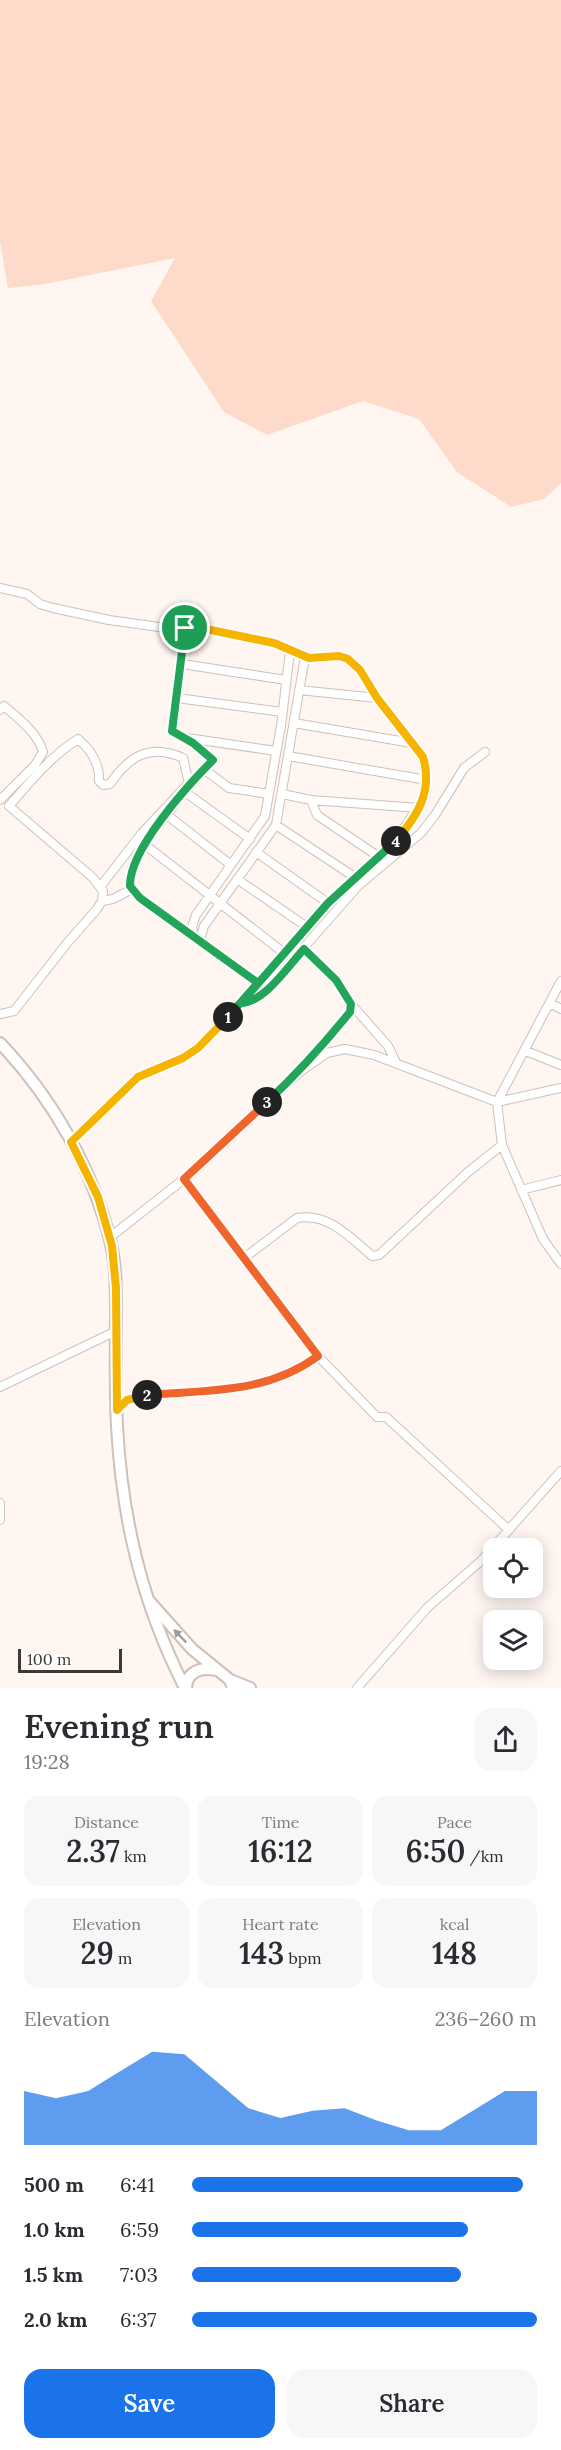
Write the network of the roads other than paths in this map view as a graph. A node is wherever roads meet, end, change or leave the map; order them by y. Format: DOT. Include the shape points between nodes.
graph roads {
  1 [pos="0,588"];
  2 [pos="185,628"];
  3 [pos="290,651"];
  4 [pos="304,657"];
  5 [pos="182,664"];
  6 [pos="286,680"];
  7 [pos="299,690"];
  8 [pos="177,698"];
  9 [pos="377,698"];
  10 [pos="0,710"];
  11 [pos="282,712"];
  12 [pos="294,723"];
  13 [pos="182,737"];
  14 [pos="412,743"];
  15 [pos="276,751"];
  16 [pos="485,753"];
  17 [pos="288,756"];
  18 [pos="204,769"];
  19 [pos="427,780"];
  20 [pos="184,792"];
  21 [pos="269,794"];
  22 [pos="282,794"];
  23 [pos="0,800"];
  24 [pos="311,800"];
  25 [pos="419,808"];
  26 [pos="166,815"];
  27 [pos="276,825"];
  28 [pos="250,839"];
  29 [pos="144,844"];
  30 [pos="256,852"];
  31 [pos="379,857"];
  32 [pos="231,865"];
  33 [pos="356,878"];
  34 [pos="237,879"];
  35 [pos="100,887"];
  36 [pos="132,889"];
  37 [pos="209,896"];
  38 [pos="102,901"];
  39 [pos="219,903"];
  40 [pos="328,903"];
  41 [pos="307,927"];
  42 [pos="197,938"];
  43 [pos="304,949"];
  44 [pos="284,953"];
  45 [pos="561,981"];
  46 [pos="258,983"];
  47 [pos="241,1003"];
  48 [pos="550,1003"];
  49 [pos="351,1004"];
  50 [pos="561,1009"];
  51 [pos="0,1014"];
  52 [pos="0,1043"];
  53 [pos="526,1051"];
  54 [pos="396,1063"];
  55 [pos="561,1065"];
  56 [pos="300,1072"];
  57 [pos="561,1088"];
  58 [pos="497,1102"];
  59 [pos="71,1142"];
  60 [pos="502,1145"];
  61 [pos="184,1179"];
  62 [pos="561,1180"];
  63 [pos="521,1190"];
  64 [pos="109,1238"];
  65 [pos="244,1258"];
  66 [pos="561,1263"];
  67 [pos="116,1331"];
  68 [pos="318,1356"];
  69 [pos="0,1387"];
  70 [pos="117,1410"];
  71 [pos="561,1471"];
  72 [pos="0,1503"];
  73 [pos="0,1520"];
  74 [pos="508,1530"];
  75 [pos="148,1599"];
  76 [pos="216,1670"];
  77 [pos="231,1684"];
  78 [pos="185,1688"];
  79 [pos="250,1688"];
  80 [pos="357,1688"];
  1 -- 2 [label="street" via="27,594 53,608 142,625"];
  2 -- 3 [label="street" via="274,643"];
  2 -- 5 [label="street"];
  3 -- 4 [label="street"];
  3 -- 6 [label="street"];
  4 -- 7 [label="street"];
  4 -- 9 [label="street" via="348,659 360,670"];
  5 -- 6 [label="street"];
  5 -- 8 [label="street"];
  6 -- 11 [label="street"];
  7 -- 9 [label="street"];
  7 -- 12 [label="street"];
  8 -- 11 [label="street"];
  8 -- 13 [label="street" via="172,731"];
  9 -- 14 [label="street"];
  10 -- 23 [label="street" via="4,706 22,722 40,741 43,752"];
  11 -- 15 [label="street"];
  12 -- 14 [label="street"];
  12 -- 17 [label="street"];
  13 -- 15 [label="street"];
  13 -- 18 [label="street" via="213,760"];
  14 -- 19 [label="street" via="423,757"];
  15 -- 21 [label="street"];
  16 -- 43 [label="street" via="464,768 421,833 358,886"];
  17 -- 19 [label="street"];
  17 -- 22 [label="street"];
  18 -- 20 [label="street"];
  18 -- 21 [label="street" via="229,788"];
  19 -- 25 [label="street"];
  20 -- 26 [label="street"];
  20 -- 28 [label="street"];
  21 -- 28 [label="street" via="265,816"];
  22 -- 24 [label="street"];
  22 -- 27 [label="street"];
  24 -- 25 [label="street"];
  24 -- 31 [label="street" via="317,815"];
  25 -- 31 [label="street"];
  26 -- 29 [label="street"];
  26 -- 32 [label="street"];
  27 -- 30 [label="street"];
  27 -- 33 [label="street"];
  28 -- 32 [label="street"];
  29 -- 36 [label="street" via="129,876"];
  29 -- 37 [label="street"];
  30 -- 34 [label="street"];
  30 -- 40 [label="street"];
  31 -- 33 [label="street"];
  32 -- 37 [label="street"];
  33 -- 40 [label="street"];
  34 -- 39 [label="street"];
  34 -- 41 [label="street"];
  35 -- 35 [label="street" via="9,806 78,739 87,747 103,784 110,784 136,757 153,751 168,751 183,758 189,783 142,833"];
  35 -- 38 [label="street"];
  36 -- 38 [label="street"];
  36 -- 42 [label="street"];
  37 -- 39 [label="street"];
  37 -- 42 [label="street" via="192,927"];
  38 -- 51 [label="street" via="14,1011"];
  39 -- 42 [label="street"];
  39 -- 44 [label="street"];
  40 -- 41 [label="street"];
  41 -- 44 [label="street"];
  42 -- 46 [label="street"];
  43 -- 47 [label="street" via="261,996"];
  43 -- 49 [label="street" via="336,980"];
  44 -- 46 [label="street"];
  45 -- 48 [label="street"];
  46 -- 47 [label="street"];
  47 -- 59 [label="street" via="198,1048 138,1077"];
  48 -- 50 [label="street"];
  48 -- 53 [label="street"];
  49 -- 54 [label="street" via="388,1046"];
  49 -- 56 [label="street" via="350,1012"];
  52 -- 59 [label="main road" via="63,1124"];
  53 -- 55 [label="street"];
  53 -- 58 [label="street"];
  54 -- 56 [label="street" via="345,1049 327,1053"];
  54 -- 58 [label="street"];
  56 -- 61 [label="street"];
  57 -- 58 [label="street"];
  58 -- 60 [label="street"];
  59 -- 64 [label="main road" via="98,1197"];
  60 -- 63 [label="street"];
  60 -- 65 [label="street" via="379,1255 372,1256 327,1222 306,1217 297,1218"];
  61 -- 64 [label="street"];
  61 -- 65 [label="street"];
  62 -- 63 [label="street"];
  63 -- 66 [label="street" via="543,1239"];
  64 -- 67 [label="main road" via="116,1288"];
  65 -- 68 [label="street"];
  67 -- 69 [label="street"];
  67 -- 70 [label="main road"];
  68 -- 70 [label="street" via="299,1370 261,1384 139,1396 127,1400"];
  68 -- 74 [label="street" via="377,1418 386,1417"];
  70 -- 75 [label="main road" via="130,1536"];
  71 -- 74 [label="street"];
  72 -- 73 [label="street"];
  74 -- 80 [label="street" via="481,1561 428,1607"];
  76 -- 75 [label="main road, one-way"];
  75 -- 78 [label="main road"];
  76 -- 77 [label="main road"];
  76 -- 78 [label="main road" via="199,1669 188,1678"];
  77 -- 79 [label="main road"];
}
